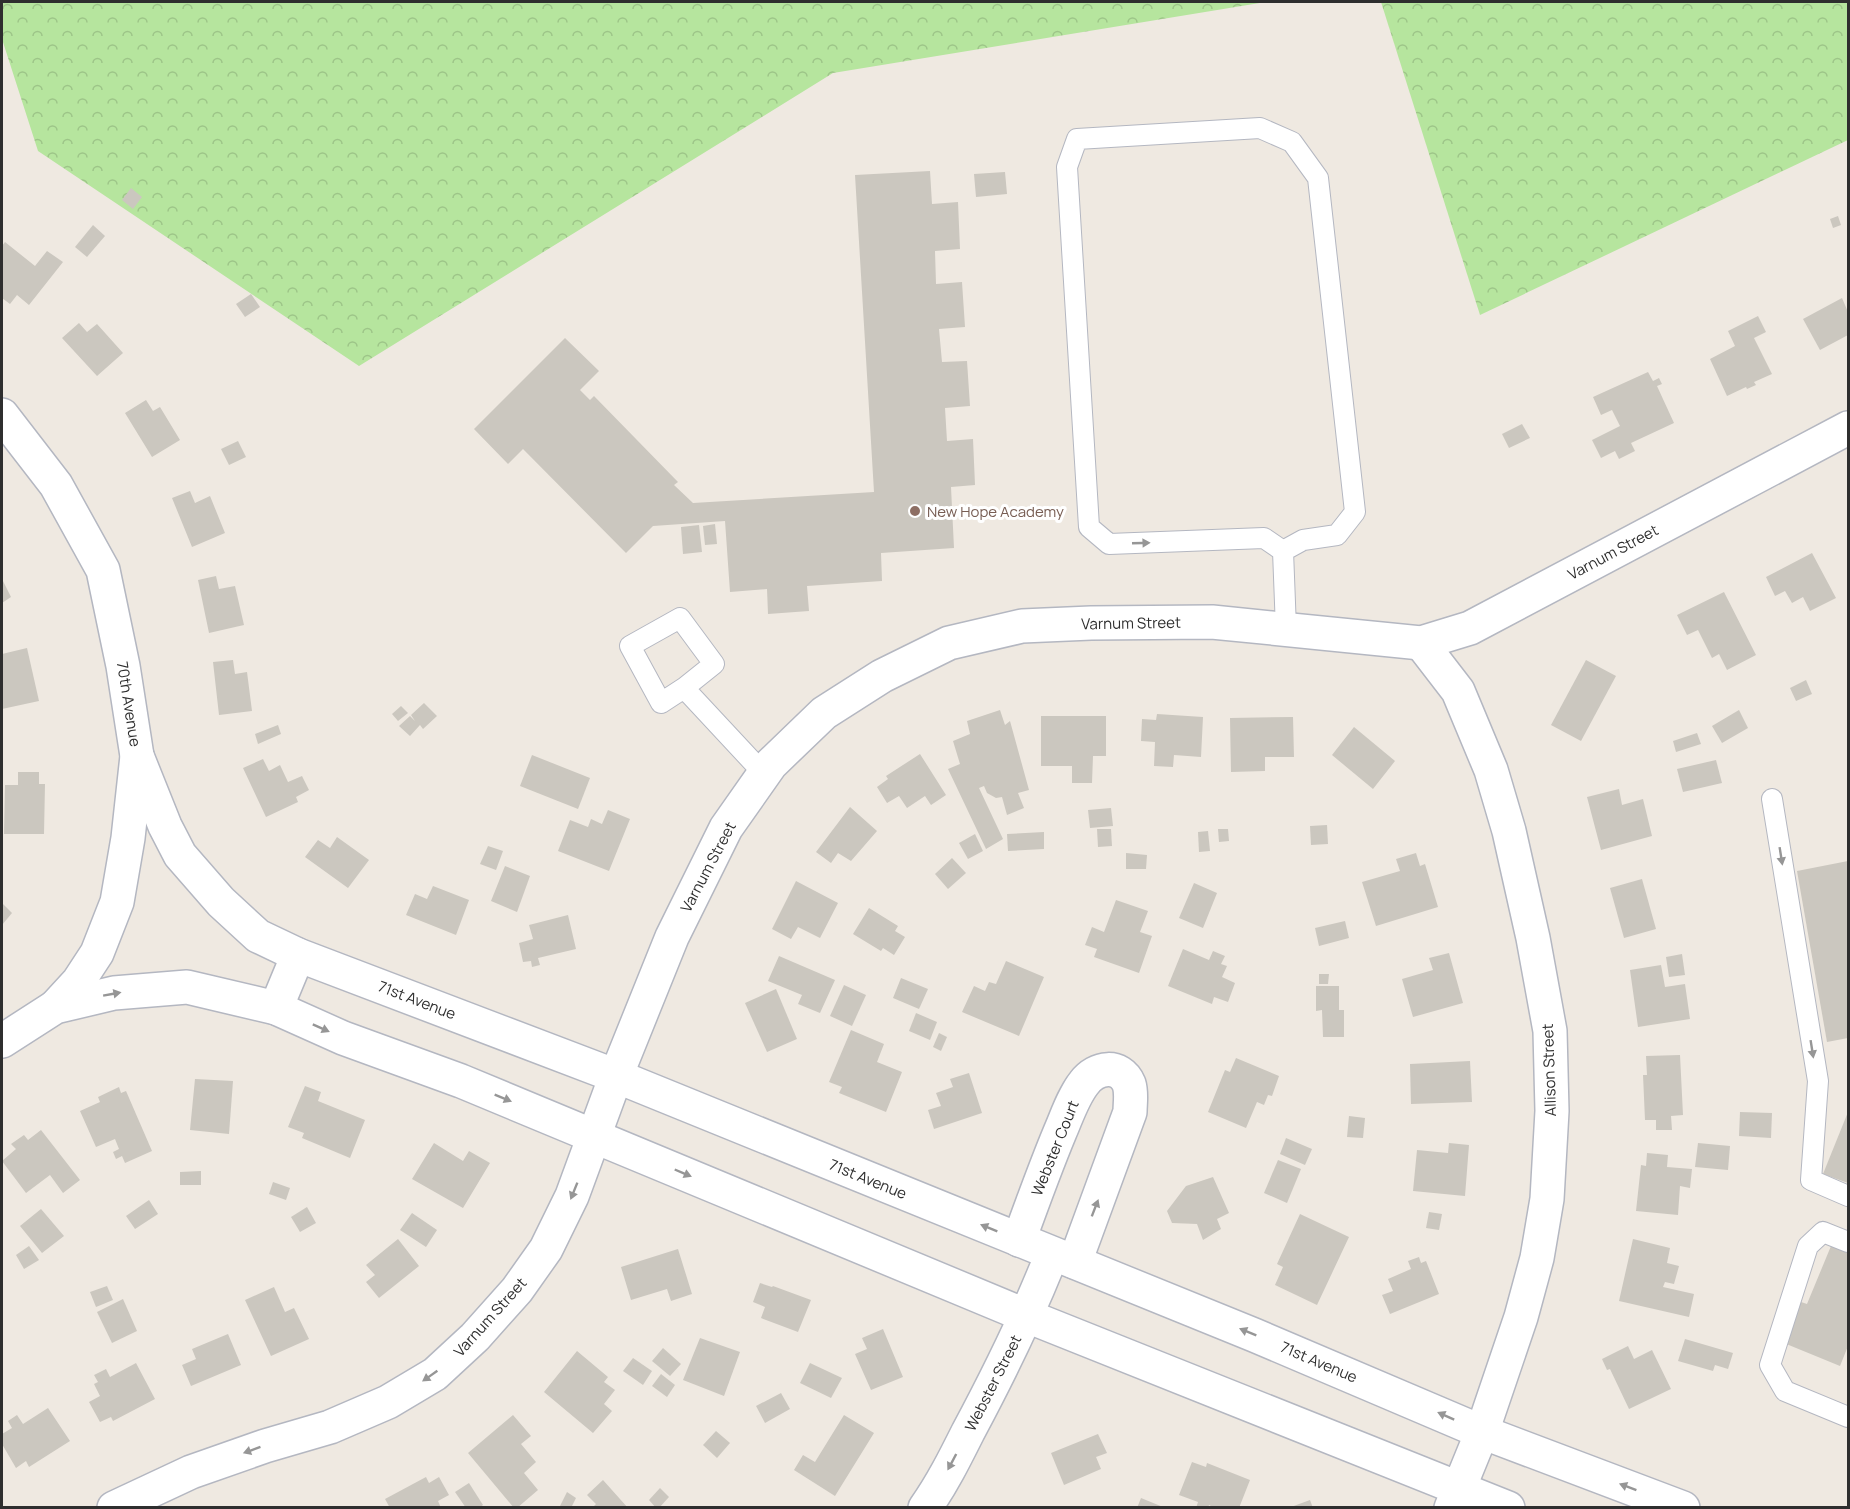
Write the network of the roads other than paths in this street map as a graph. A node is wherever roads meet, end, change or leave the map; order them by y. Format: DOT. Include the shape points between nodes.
graph roads {
  1 [pos="2,415"];
  2 [pos="1848,428"];
  3 [pos="1283,551"];
  4 [pos="1286,629"];
  5 [pos="1421,643"];
  6 [pos="684,688"];
  7 [pos="137,756"];
  8 [pos="765,774"];
  9 [pos="1772,799"];
  10 [pos="298,955"];
  11 [pos="55,1007"];
  12 [pos="276,1008"];
  13 [pos="2,1041"];
  14 [pos="616,1076"];
  15 [pos="595,1136"];
  16 [pos="1848,1196"];
  17 [pos="1019,1240"];
  18 [pos="1848,1242"];
  19 [pos="1063,1258"];
  20 [pos="1027,1316"];
  21 [pos="1848,1417"];
  22 [pos="1482,1432"];
  23 [pos="1456,1498"];
  24 [pos="114,1508"];
  25 [pos="925,1508"];
  26 [pos="1508,1508"];
  27 [pos="1683,1508"];
  1 -- 7 [label="street, 70th Avenue" via="56,484 104,570"];
  2 -- 5 [label="street, Varnum Street" via="1470,628"];
  3 -- 3 [label="lane, one-way" via="1303,540 1337,535 1355,512 1318,178 1292,142 1260,128 1077,139 1067,167 1089,527 1109,544 1264,538"];
  3 -- 4 [label="lane"];
  4 -- 5 [label="street, Varnum Street"];
  4 -- 8 [label="street, Varnum Street" via="1212,622 1091,624 1022,627 949,643 882,675 824,713"];
  5 -- 22 [label="street, Allison Street" via="1458,691 1491,770 1509,831 1550,1031 1552,1110 1545,1211 1521,1317"];
  6 -- 8 [label="lane"];
  7 -- 10 [label="street, 71st Avenue" via="180,855 221,902 258,936"];
  7 -- 11 [label="street, 70th Avenue" via="117,902 97,953"];
  8 -- 14 [label="street, Varnum Street" via="726,828 672,937"];
  9 -- 16 [label="lane, one-way" via="1818,1081 1811,1180"];
  10 -- 12 [label="street"];
  10 -- 14 [label="street, 71st Avenue"];
  11 -- 12 [label="street, one-way" via="114,993 187,987"];
  11 -- 13 [label="street"];
  12 -- 15 [label="street, one-way"];
  14 -- 15 [label="street, Varnum Street"];
  17 -- 14 [label="street, 71st Avenue, one-way"];
  15 -- 20 [label="street, one-way"];
  15 -- 24 [label="street, Varnum Street, one-way" via="546,1249 517,1290 435,1374 388,1402 339,1423 191,1472"];
  17 -- 19 [label="street, 71st Avenue"];
  19 -- 17 [label="street, Webster Court, one-way" via="1130,1112 1129,1083 1111,1069 1097,1070 1076,1096"];
  18 -- 21 [label="lane" via="1823,1232 1808,1246 1770,1365 1785,1391"];
  19 -- 20 [label="street, Webster Street"];
  22 -- 19 [label="street, 71st Avenue, one-way"];
  20 -- 23 [label="street"];
  20 -- 25 [label="street, Webster Street, one-way"];
  22 -- 23 [label="street, Allison Street"];
  27 -- 22 [label="street, 71st Avenue, one-way"];
  23 -- 26 [label="street"];
}
